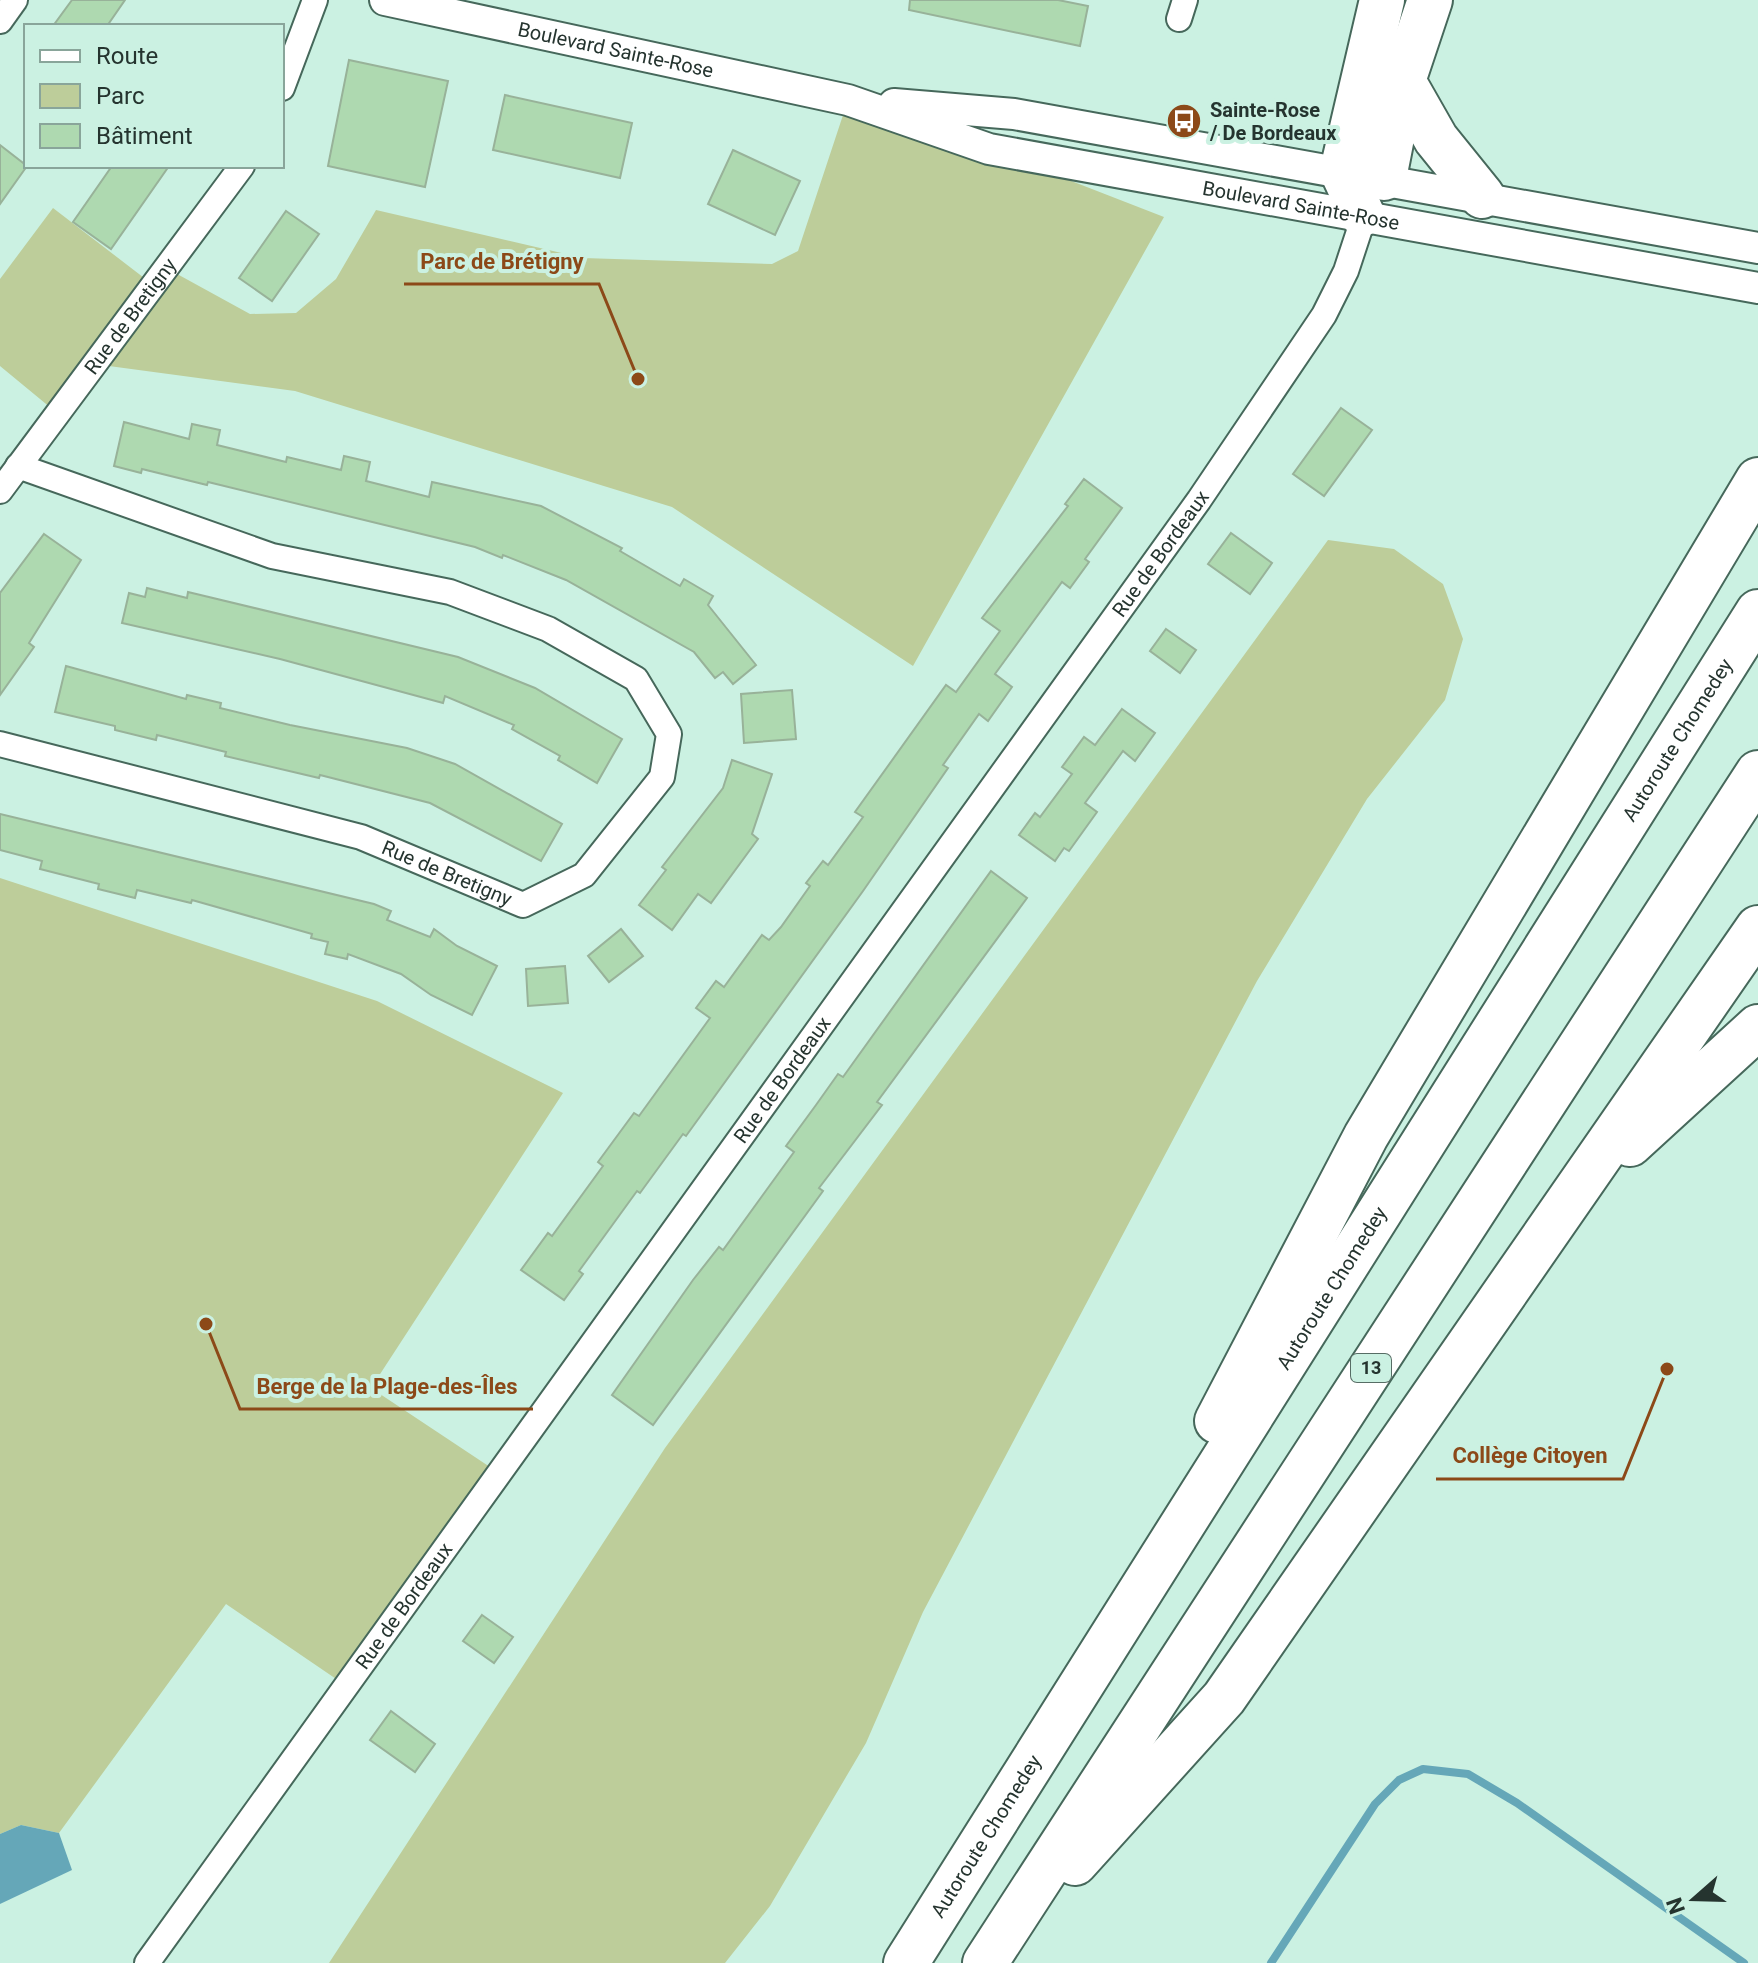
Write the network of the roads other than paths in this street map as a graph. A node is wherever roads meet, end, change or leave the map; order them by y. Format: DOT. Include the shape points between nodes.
graph roads {
  1 [pos="15,0"];
  2 [pos="315,0"];
  3 [pos="385,0"];
  4 [pos="1382,0"];
  5 [pos="1430,0"];
  6 [pos="0,21"];
  7 [pos="1403,81"];
  8 [pos="284,83"];
  9 [pos="848,100"];
  10 [pos="241,168"];
  11 [pos="1363,188"];
  12 [pos="1482,196"];
  13 [pos="1758,248"];
  14 [pos="1758,288"];
  15 [pos="18,466"];
  16 [pos="1758,480"];
  17 [pos="0,491"];
  18 [pos="1758,612"];
  19 [pos="0,744"];
  20 [pos="1758,773"];
  21 [pos="1758,928"];
  22 [pos="1758,1027"];
  23 [pos="1567,1203"];
  24 [pos="1064,1712"];
  25 [pos="147,1963"];
  26 [pos="906,1963"];
  27 [pos="985,1963"];
  1 -- 6 [label="street"];
  2 -- 8 [label="street"];
  3 -- 9 [label="street, Boulevard Sainte-Rose"];
  4 -- 11 [label="highway"];
  5 -- 7 [label="highway"];
  7 -- 11 [label="highway"];
  7 -- 12 [label="highway" via="1436,139"];
  9 -- 11 [label="street, Boulevard Sainte-Rose" via="1014,114"];
  9 -- 11 [label="street, Boulevard Sainte-Rose" via="989,149"];
  10 -- 15 [label="street, Rue de Bretigny"];
  11 -- 12 [label="street, Boulevard Sainte-Rose"];
  11 -- 14 [label="street, Boulevard Sainte-Rose"];
  11 -- 25 [label="street, Rue de Bordeaux" via="1346,271 1324,315 1216,475"];
  12 -- 13 [label="street, Boulevard Sainte-Rose"];
  15 -- 17 [label="street, Rue de Bretigny"];
  15 -- 19 [label="street, Rue de Bretigny" via="272,556 450,592 548,629 636,679 669,734 662,777 584,875 523,905 361,837"];
  16 -- 24 [label="highway" via="1366,1136"];
  18 -- 24 [label="highway, Autoroute Chomedey"];
  20 -- 27 [label="highway, 13"];
  21 -- 23 [label="highway"];
  22 -- 23 [label="highway"];
  23 -- 27 [label="highway" via="1224,1698"];
  24 -- 26 [label="highway, Autoroute Chomedey"];
}
